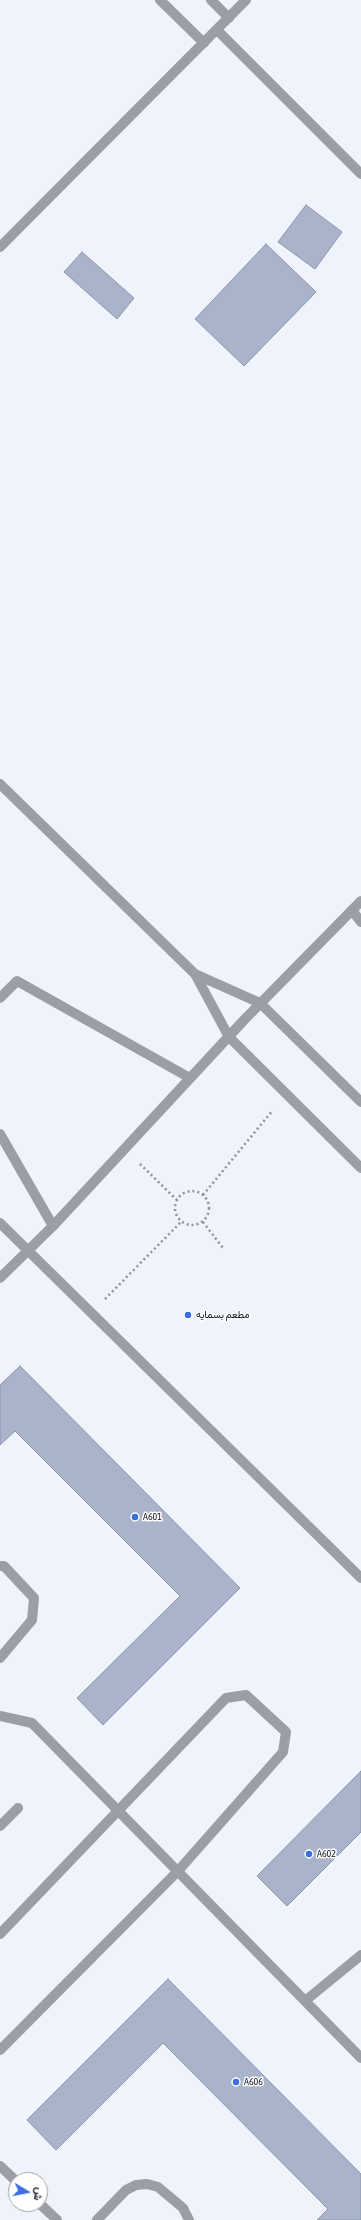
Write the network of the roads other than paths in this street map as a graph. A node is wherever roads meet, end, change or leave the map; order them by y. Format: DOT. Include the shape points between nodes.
graph roads {
  1 [pos="160,0"];
  2 [pos="211,0"];
  3 [pos="246,0"];
  4 [pos="229,18"];
  5 [pos="217,30"];
  6 [pos="204,43"];
  7 [pos="361,174"];
  8 [pos="0,247"];
  9 [pos="0,784"];
  10 [pos="361,901"];
  11 [pos="352,910"];
  12 [pos="361,922"];
  13 [pos="195,974"];
  14 [pos="0,998"];
  15 [pos="260,1004"];
  16 [pos="228,1037"];
  17 [pos="190,1078"];
  18 [pos="361,1102"];
  19 [pos="0,1134"];
  20 [pos="361,1168"];
  21 [pos="0,1223"];
  22 [pos="53,1226"];
  23 [pos="28,1250"];
  24 [pos="0,1278"];
  25 [pos="0,1566"];
  26 [pos="361,1578"];
  27 [pos="0,1658"];
  28 [pos="0,1716"];
  29 [pos="18,1808"];
  30 [pos="119,1812"];
  31 [pos="0,1826"];
  32 [pos="178,1871"];
  33 [pos="0,1934"];
  34 [pos="361,1955"];
  35 [pos="305,2001"];
  36 [pos="0,2050"];
  37 [pos="361,2058"];
  38 [pos="0,2166"];
  39 [pos="8,2174"];
  40 [pos="48,2212"];
  41 [pos="57,2220"];
  42 [pos="97,2220"];
  43 [pos="189,2220"];
  1 -- 6 [label="street"];
  2 -- 4 [label="street"];
  3 -- 4 [label="street"];
  4 -- 5 [label="street"];
  5 -- 6 [label="street"];
  5 -- 7 [label="street"];
  6 -- 8 [label="street"];
  9 -- 13 [label="street"];
  10 -- 11 [label="street"];
  11 -- 12 [label="street"];
  11 -- 15 [label="street"];
  13 -- 15 [label="street"];
  13 -- 16 [label="street"];
  14 -- 17 [label="street" via="17,981"];
  15 -- 16 [label="street"];
  15 -- 18 [label="street"];
  16 -- 17 [label="street"];
  16 -- 20 [label="street"];
  17 -- 22 [label="street"];
  19 -- 22 [label="street"];
  21 -- 23 [label="street"];
  22 -- 23 [label="street"];
  23 -- 24 [label="street"];
  23 -- 26 [label="street"];
  25 -- 27 [label="street" via="4,1566 34,1598 32,1620"];
  28 -- 30 [label="street" via="32,1723"];
  29 -- 31 [label="street"];
  30 -- 32 [label="street"];
  30 -- 32 [label="street" via="226,1698 246,1695 286,1732 283,1752"];
  30 -- 33 [label="street"];
  32 -- 35 [label="street"];
  32 -- 36 [label="street"];
  34 -- 35 [label="street"];
  35 -- 37 [label="street"];
  38 -- 39 [label="street"];
  40 -- 41 [label="street"];
  42 -- 43 [label="street" via="126,2190 136,2185 147,2184 158,2187 183,2208"];
}
